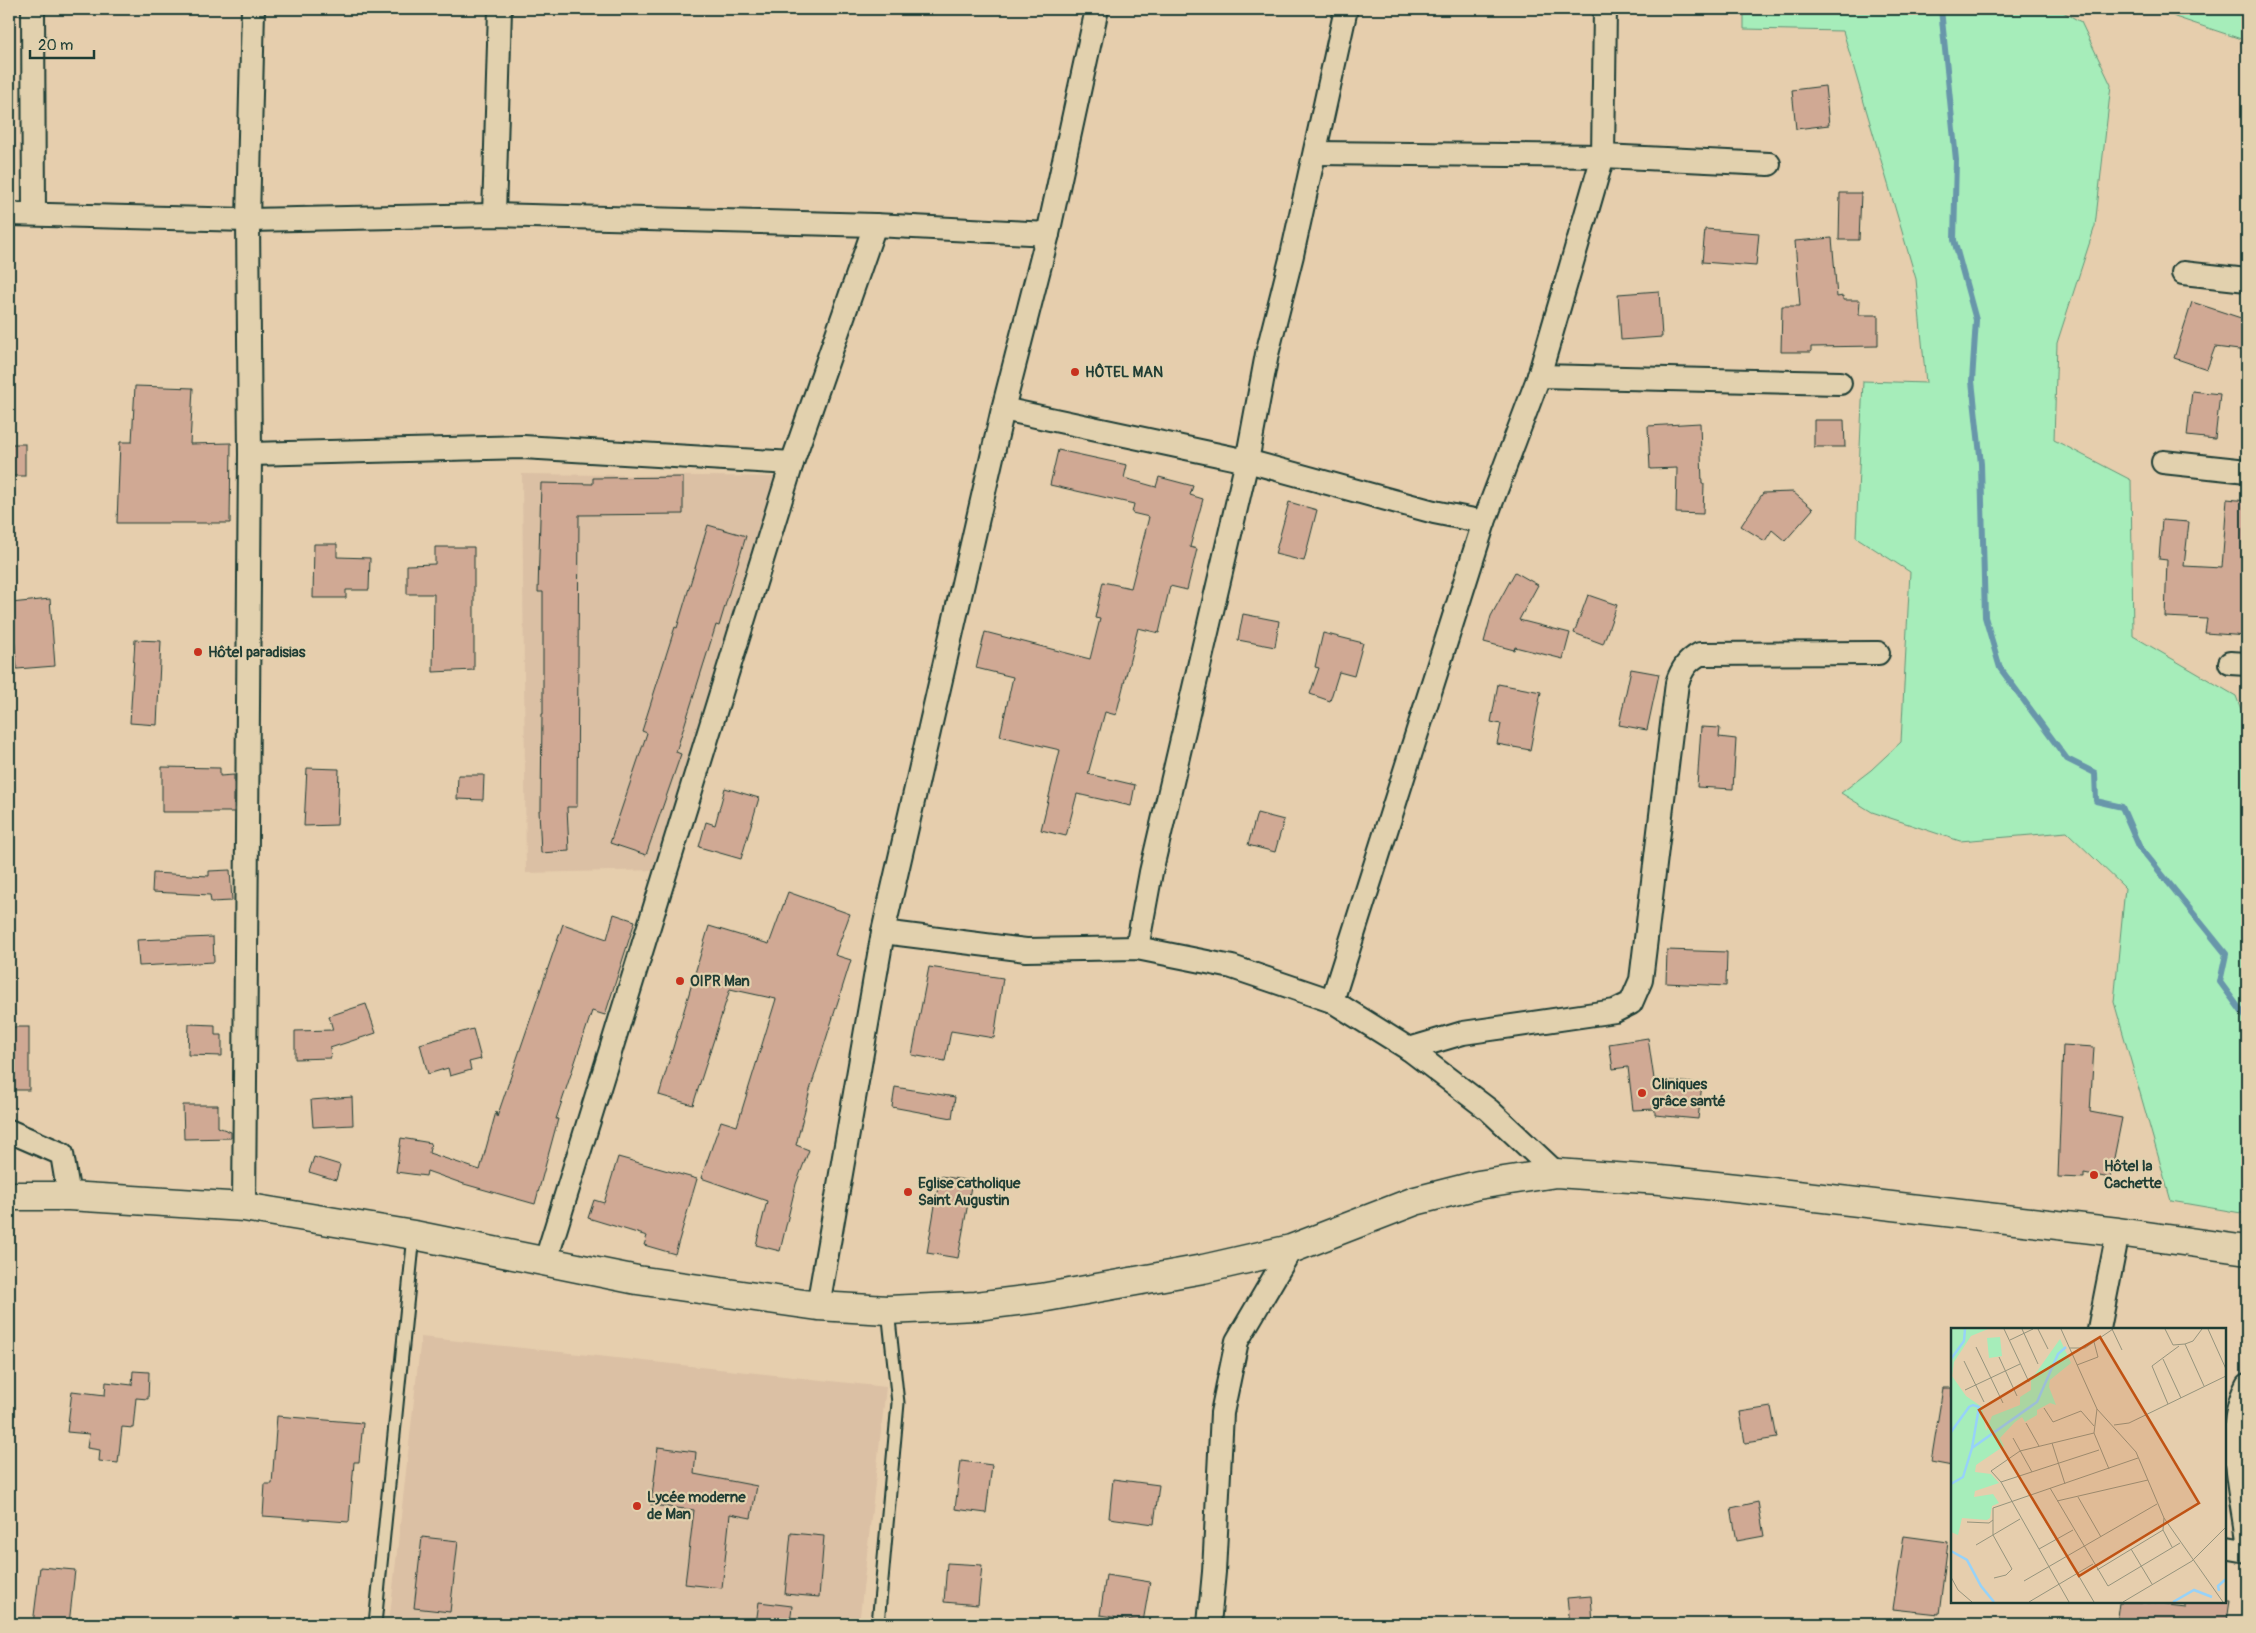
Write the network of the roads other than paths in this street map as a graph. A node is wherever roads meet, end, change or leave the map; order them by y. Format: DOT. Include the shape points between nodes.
graph roads {
  1 [pos="32,9"];
  2 [pos="253,9"];
  3 [pos="500,9"];
  4 [pos="1097,9"];
  5 [pos="1346,9"];
  6 [pos="1605,9"];
  7 [pos="1316,153"];
  8 [pos="1603,156"];
  9 [pos="1769,164"];
  10 [pos="9,214"];
  11 [pos="34,214"];
  12 [pos="494,215"];
  13 [pos="248,220"];
  14 [pos="875,225"];
  15 [pos="1048,234"];
  16 [pos="2183,273"];
  17 [pos="2247,280"];
  18 [pos="1539,376"];
  19 [pos="1840,383"];
  20 [pos="1004,409"];
  21 [pos="250,454"];
  22 [pos="1246,461"];
  23 [pos="2163,462"];
  24 [pos="792,463"];
  25 [pos="2247,471"];
  26 [pos="1484,522"];
  27 [pos="1878,653"];
  28 [pos="883,932"];
  29 [pos="1137,948"];
  30 [pos="1332,1001"];
  31 [pos="1409,1049"];
  32 [pos="9,1131"];
  33 [pos="1556,1173"];
  34 [pos="9,1196"];
  35 [pos="69,1196"];
  36 [pos="244,1207"];
  37 [pos="2118,1232"];
  38 [pos="414,1235"];
  39 [pos="1292,1249"];
  40 [pos="2247,1250"];
  41 [pos="545,1263"];
  42 [pos="818,1306"];
  43 [pos="888,1310"];
  44 [pos="2099,1328"];
  45 [pos="2247,1385"];
  46 [pos="2247,1540"];
  47 [pos="2226,1547"];
  48 [pos="2247,1551"];
  49 [pos="376,1624"];
  50 [pos="878,1624"];
  51 [pos="1209,1624"];
  1 -- 11 [label="street"];
  2 -- 13 [label="street"];
  3 -- 12 [label="street"];
  4 -- 15 [label="street"];
  5 -- 7 [label="street" via="1321,116"];
  6 -- 8 [label="street"];
  7 -- 8 [label="street"];
  7 -- 22 [label="street" via="1267,354"];
  8 -- 9 [label="street"];
  8 -- 18 [label="street"];
  10 -- 11 [label="street"];
  11 -- 13 [label="street"];
  12 -- 13 [label="street"];
  12 -- 14 [label="street"];
  13 -- 21 [label="street"];
  14 -- 15 [label="street"];
  14 -- 24 [label="street"];
  15 -- 20 [label="street"];
  16 -- 17 [label="street"];
  18 -- 19 [label="street"];
  18 -- 26 [label="street"];
  20 -- 22 [label="street"];
  20 -- 28 [label="street"];
  21 -- 24 [label="street" via="522,447"];
  21 -- 36 [label="street"];
  22 -- 26 [label="street" via="1434,512"];
  22 -- 29 [label="street" via="1151,872"];
  23 -- 25 [label="street"];
  24 -- 41 [label="street"];
  26 -- 30 [label="street"];
  27 -- 31 [label="street" via="1700,654 1692,658 1683,668 1677,683 1641,980 1631,1004 1615,1011 1462,1033"];
  28 -- 29 [label="street" via="1026,950"];
  28 -- 42 [label="street"];
  29 -- 30 [label="street" via="1232,967"];
  30 -- 31 [label="street"];
  31 -- 33 [label="street" via="1490,1110"];
  32 -- 35 [label="street" via="62,1154"];
  33 -- 37 [label="main road" via="1660,1180"];
  33 -- 39 [label="main road" via="1478,1185 1415,1201"];
  34 -- 35 [label="main road"];
  35 -- 36 [label="main road"];
  36 -- 38 [label="main road"];
  37 -- 40 [label="main road"];
  37 -- 44 [label="street"];
  38 -- 41 [label="main road"];
  38 -- 49 [label="lane"];
  39 -- 43 [label="main road" via="1041,1298 976,1306"];
  39 -- 51 [label="street" via="1237,1341 1222,1413"];
  41 -- 42 [label="main road"];
  42 -- 43 [label="main road"];
  43 -- 50 [label="lane" via="898,1403"];
  45 -- 46 [label="street" via="2236,1421 2235,1450"];
  47 -- 48 [label="street"];
}
